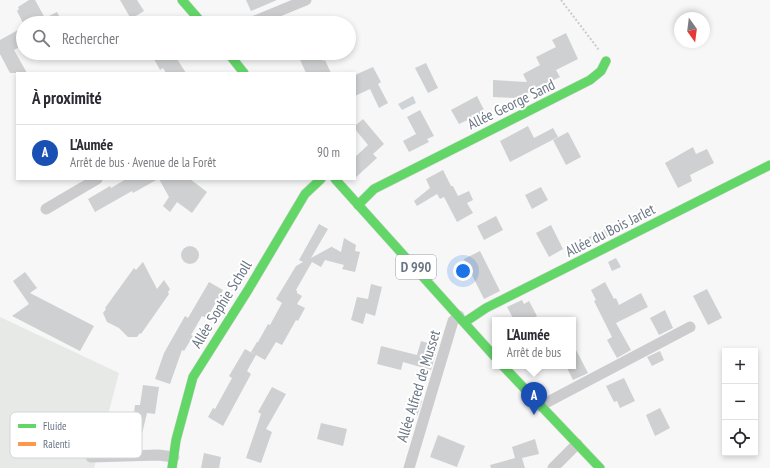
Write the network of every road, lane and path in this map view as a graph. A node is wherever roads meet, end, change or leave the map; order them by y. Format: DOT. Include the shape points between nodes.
graph roads {
  1 [pos="182,0"];
  2 [pos="306,0"];
  3 [pos="561,0"];
  4 [pos="196,16"];
  5 [pos="267,16"];
  6 [pos="234,60"];
  7 [pos="606,61"];
  8 [pos="243,72"];
  9 [pos="770,165"];
  10 [pos="95,180"];
  11 [pos="320,180"];
  12 [pos="336,180"];
  13 [pos="358,205"];
  14 [pos="46,209"];
  15 [pos="462,319"];
  16 [pos="690,327"];
  17 [pos="492,354"];
  18 [pos="506,369"];
  19 [pos="540,406"];
  20 [pos="577,444"];
  21 [pos="142,455"];
  22 [pos="174,457"];
  23 [pos="172,468"];
  24 [pos="409,468"];
  25 [pos="553,468"];
  26 [pos="600,468"];
  1 -- 4 [label="street"];
  2 -- 5 [label="street"];
  3 -- 7 [label="path"];
  6 -- 8 [label="street"];
  7 -- 13 [label="street, Allée George Sand" via="601,72 587,82 374,189"];
  9 -- 15 [label="street, Allée du Bois Jarlet"];
  10 -- 14 [label="street"];
  11 -- 22 [label="street, Allée Sophie Scholl" via="305,194 193,377"];
  12 -- 13 [label="street, D 990"];
  13 -- 15 [label="street, D 990"];
  15 -- 17 [label="street, D 990"];
  15 -- 24 [label="street, Allée Alfred de Musset" via="453,321"];
  16 -- 19 [label="street"];
  18 -- 19 [label="street"];
  19 -- 20 [label="street"];
  20 -- 25 [label="street"];
  20 -- 26 [label="street"];
  21 -- 22 [label="street"];
  22 -- 23 [label="street, Allée Sophie Scholl"];
}
